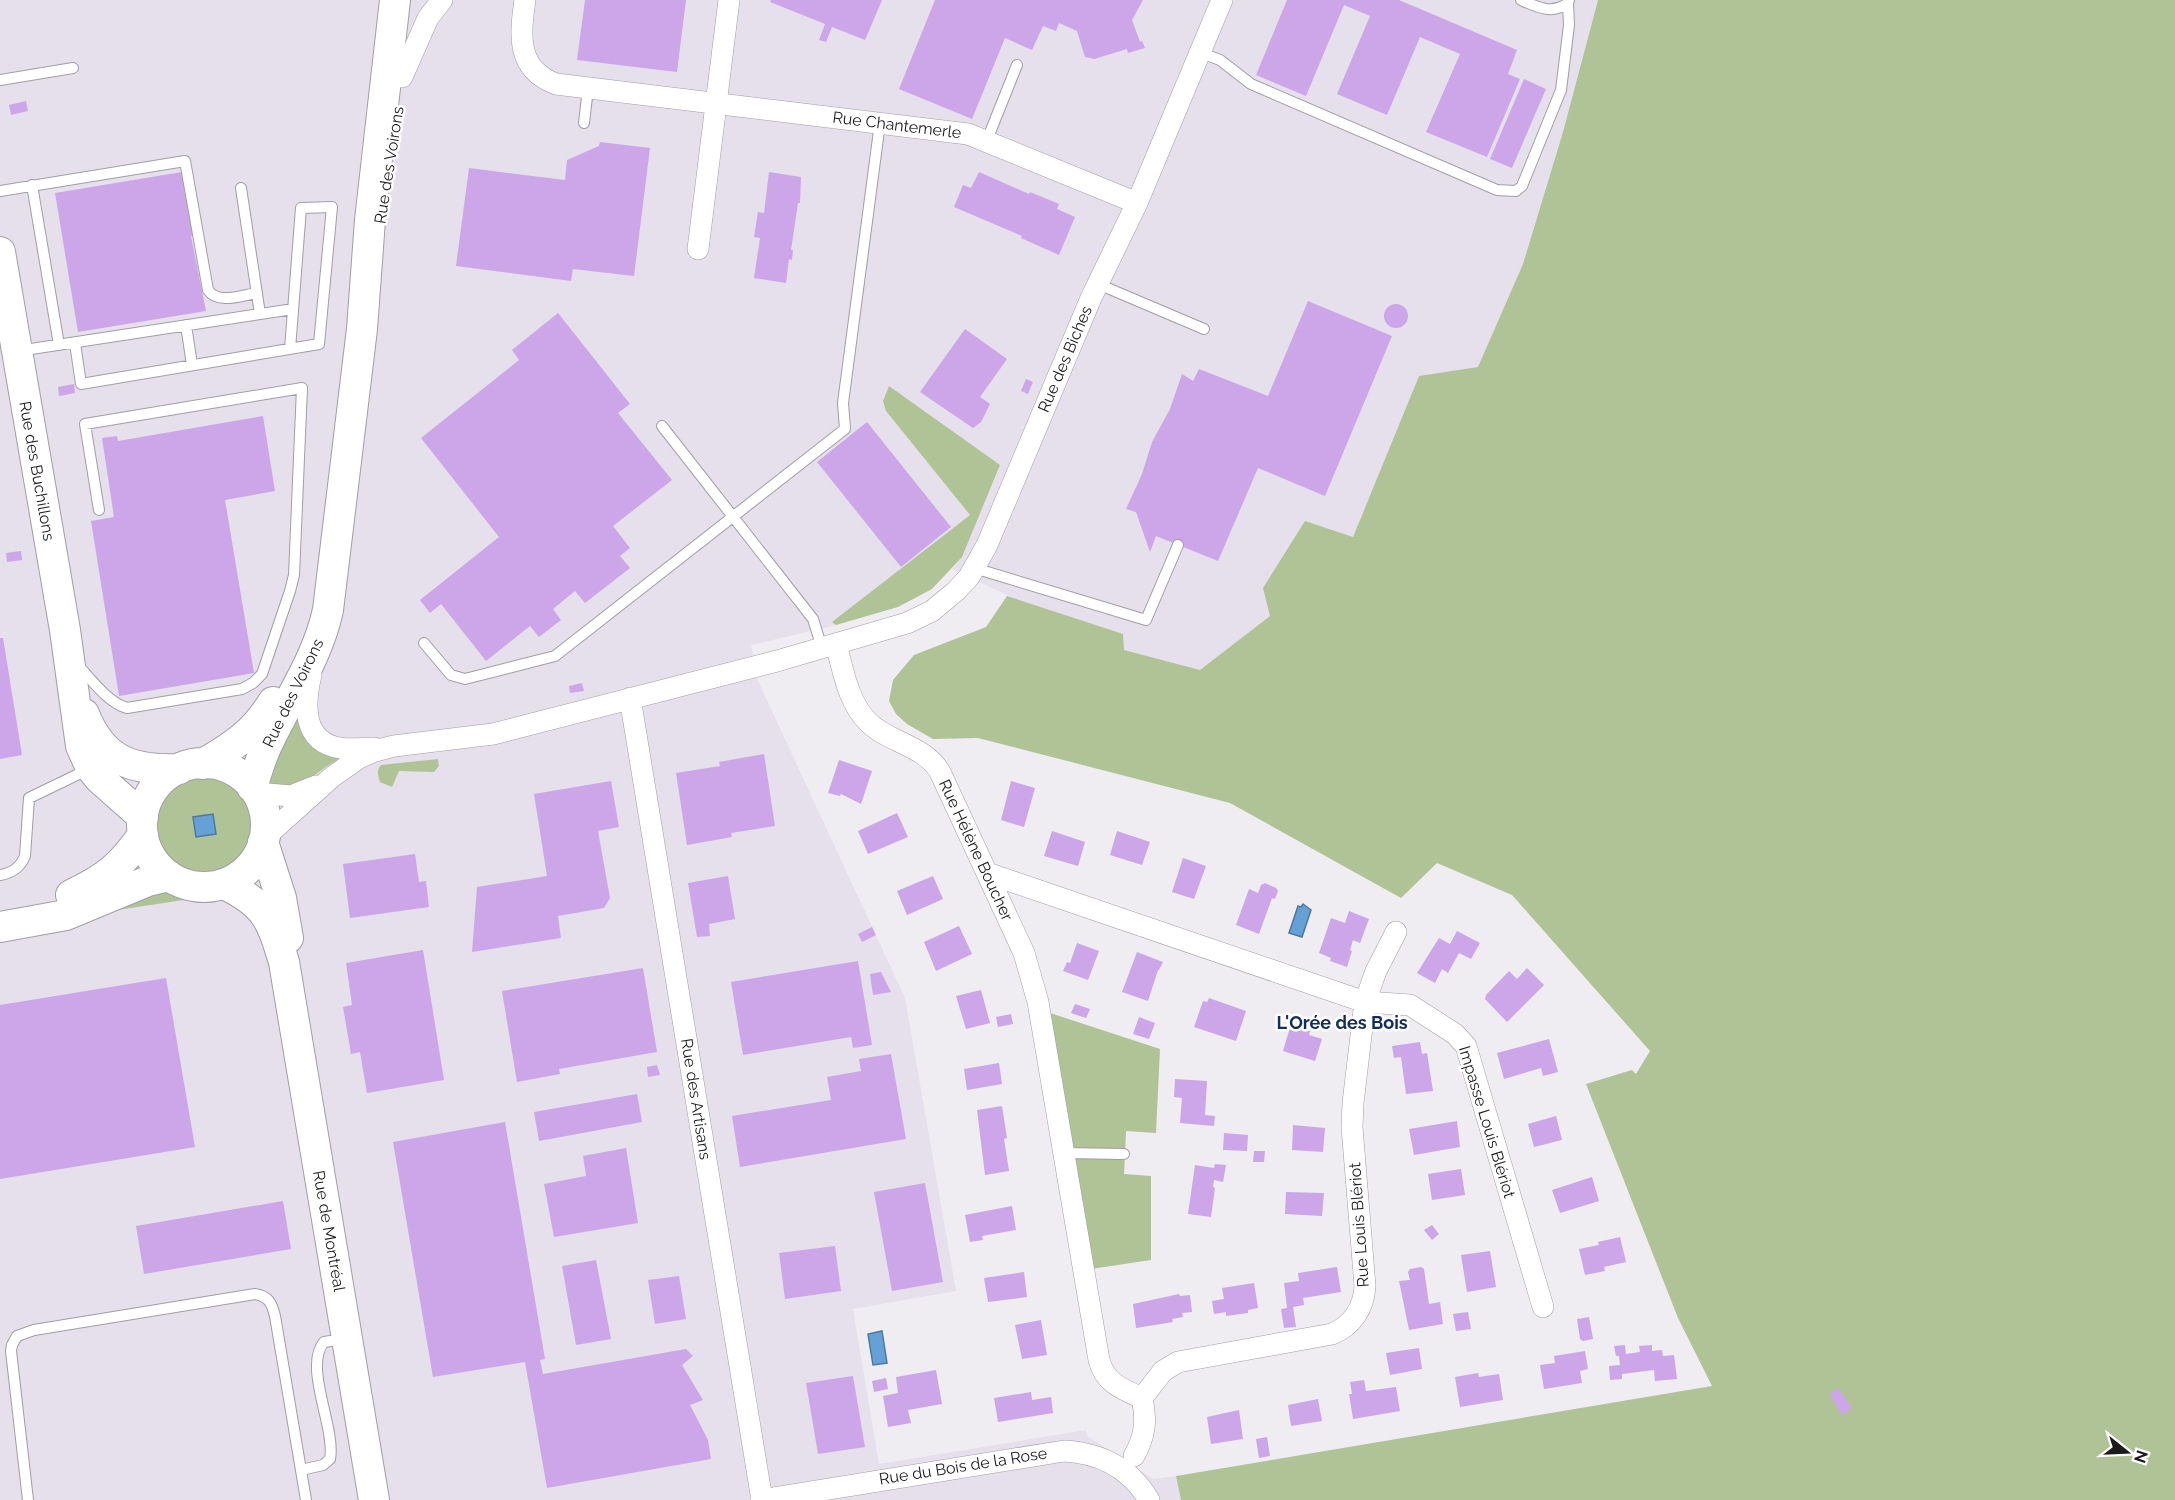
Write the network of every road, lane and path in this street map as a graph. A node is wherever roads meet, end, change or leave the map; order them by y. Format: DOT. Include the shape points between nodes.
graph roads {
  1 [pos="396,0"];
  2 [pos="411,0"];
  3 [pos="442,0"];
  4 [pos="507,0"];
  5 [pos="525,0"];
  6 [pos="729,0"];
  7 [pos="1222,0"];
  8 [pos="1521,0"];
  9 [pos="1569,2"];
  10 [pos="522,25"];
  11 [pos="1199,52"];
  12 [pos="1017,64"];
  13 [pos="73,68"];
  14 [pos="402,77"];
  15 [pos="0,80"];
  16 [pos="588,88"];
  17 [pos="718,104"];
  18 [pos="584,123"];
  19 [pos="880,123"];
  20 [pos="987,140"];
  21 [pos="32,185"];
  22 [pos="241,188"];
  23 [pos="0,191"];
  24 [pos="1137,202"];
  25 [pos="698,249"];
  26 [pos="1,265"];
  27 [pos="1098,284"];
  28 [pos="257,293"];
  29 [pos="293,309"];
  30 [pos="260,314"];
  31 [pos="186,325"];
  32 [pos="362,329"];
  33 [pos="1204,329"];
  34 [pos="75,343"];
  35 [pos="59,345"];
  36 [pos="290,349"];
  37 [pos="16,351"];
  38 [pos="192,365"];
  39 [pos="662,426"];
  40 [pos="99,510"];
  41 [pos="733,517"];
  42 [pos="1178,545"];
  43 [pos="333,561"];
  44 [pos="974,568"];
  45 [pos="424,644"];
  46 [pos="829,646"];
  47 [pos="316,649"];
  48 [pos="69,656"];
  49 [pos="630,698"];
  50 [pos="387,747"];
  51 [pos="104,763"];
  52 [pos="191,766"];
  53 [pos="332,777"];
  54 [pos="254,790"];
  55 [pos="143,826"];
  56 [pos="263,840"];
  57 [pos="987,873"];
  58 [pos="0,875"];
  59 [pos="169,876"];
  60 [pos="224,884"];
  61 [pos="0,909"];
  62 [pos="0,927"];
  63 [pos="1396,932"];
  64 [pos="284,962"];
  65 [pos="1365,1002"];
  66 [pos="1064,1153"];
  67 [pos="1124,1154"];
  68 [pos="1543,1307"];
  69 [pos="347,1339"];
  70 [pos="1142,1398"];
  71 [pos="1134,1456"];
  72 [pos="301,1470"];
  73 [pos="28,1500"];
  74 [pos="306,1500"];
  75 [pos="374,1500"];
  76 [pos="761,1500"];
  77 [pos="1149,1500"];
  1 -- 32 [label="street, Rue des Voirons" via="370,220"];
  2 -- 14 [label="street, Rue des Voirons"];
  3 -- 14 [label="street" via="428,18"];
  4 -- 10 [label="street, Rue Chantemerle"];
  5 -- 10 [label="street, Rue Chantemerle"];
  6 -- 17 [label="street"];
  7 -- 11 [label="street, Rue des Biches"];
  8 -- 9 [label="lane" via="1549,10"];
  9 -- 11 [label="lane" via="1560,90 1522,186 1516,191 1497,190 1251,84 1220,60"];
  10 -- 16 [label="street, Rue Chantemerle" via="524,52 542,78"];
  11 -- 24 [label="street, Rue des Biches"];
  12 -- 20 [label="lane"];
  13 -- 15 [label="lane"];
  14 -- 32 [label="street, Rue des Voirons" via="387,191"];
  16 -- 17 [label="street, Rue Chantemerle"];
  16 -- 18 [label="lane"];
  17 -- 19 [label="street, Rue Chantemerle"];
  17 -- 25 [label="street"];
  19 -- 20 [label="street, Rue Chantemerle" via="955,131"];
  19 -- 41 [label="lane" via="843,403 845,429"];
  20 -- 24 [label="street, Rue Chantemerle"];
  21 -- 23 [label="lane"];
  21 -- 28 [label="lane" via="186,161 208,290 221,299"];
  21 -- 35 [label="lane"];
  22 -- 28 [label="lane"];
  24 -- 27 [label="street, Rue des Biches"];
  26 -- 37 [label="street, Rue des Buchillons"];
  27 -- 33 [label="lane"];
  27 -- 44 [label="street, Rue des Biches"];
  28 -- 30 [label="lane"];
  29 -- 30 [label="lane"];
  29 -- 36 [label="lane"];
  29 -- 36 [label="lane" via="301,208 332,207 319,344"];
  30 -- 31 [label="lane"];
  31 -- 34 [label="lane"];
  31 -- 38 [label="lane"];
  32 -- 43 [label="street, Rue des Voirons"];
  34 -- 35 [label="lane"];
  34 -- 38 [label="lane" via="81,384"];
  35 -- 37 [label="lane"];
  36 -- 38 [label="lane"];
  37 -- 48 [label="street, Rue des Buchillons"];
  39 -- 41 [label="lane"];
  40 -- 48 [label="lane" via="85,424 302,388 294,575 265,669 258,679 242,689 127,708 109,698"];
  41 -- 45 [label="lane" via="555,656 465,679 452,675"];
  41 -- 46 [label="lane" via="813,619"];
  42 -- 44 [label="lane" via="1146,621"];
  43 -- 47 [label="street, Rue des Voirons" via="328,610"];
  43 -- 52 [label="street, Rue des Voirons" via="307,637 274,701 242,740"];
  44 -- 46 [label="street, Rue des Biches" via="956,591 925,615"];
  46 -- 49 [label="street"];
  46 -- 57 [label="street, Rue Hélène Boucher" via="862,715 880,732 936,765"];
  47 -- 50 [label="street" via="306,707 314,732 336,747"];
  47 -- 54 [label="street, Rue des Voirons" via="269,740"];
  48 -- 51 [label="street, Rue des Buchillons" via="74,690 96,739 108,752"];
  49 -- 50 [label="street" via="485,735"];
  49 -- 76 [label="street, Rue des Artisans"];
  50 -- 53 [label="street" via="359,758"];
  51 -- 52 [label="street, Rue des Buchillons" via="149,768"];
  51 -- 55 [label="street, Rue des Buchillons" via="99,778"];
  51 -- 58 [label="lane" via="29,798 25,856 14,870"];
  52 -- 54 [label="street" via="219,765 234,771"];
  52 -- 55 [label="street" via="163,778 152,792"];
  53 -- 54 [label="street" via="291,796"];
  53 -- 56 [label="street"];
  54 -- 56 [label="street" via="264,814"];
  55 -- 59 [label="street" via="152,858"];
  55 -- 61 [label="street" via="117,868 88,886 57,899"];
  56 -- 60 [label="street" via="248,868"];
  56 -- 64 [label="street, Rue de Montréal" via="287,925"];
  57 -- 65 [label="street"];
  57 -- 66 [label="street, Rue Hélène Boucher" via="1034,983"];
  59 -- 60 [label="street" via="196,886"];
  59 -- 62 [label="street" via="66,915"];
  60 -- 64 [label="street, Rue de Montréal" via="264,911 272,923"];
  63 -- 65 [label="street, Rue Louis Blériot" via="1373,976"];
  64 -- 69 [label="street, Rue de Montréal"];
  65 -- 68 [label="street, Impasse Louis Blériot" via="1410,1005 1455,1034 1466,1046"];
  65 -- 70 [label="street, Rue Louis Blériot" via="1352,1115 1365,1286 1357,1313 1344,1328 1332,1334 1178,1362 1163,1371"];
  66 -- 67 [label="lane"];
  66 -- 70 [label="street, Rue Hélène Boucher" via="1100,1366 1112,1384"];
  69 -- 72 [label="lane" via="324,1342 318,1356 330,1459 323,1465"];
  69 -- 75 [label="street, Rue de Montréal"];
  70 -- 71 [label="street" via="1145,1428"];
  72 -- 73 [label="lane" via="272,1303 255,1294 17,1336 11,1350"];
  72 -- 74 [label="lane"];
  76 -- 77 [label="street, Rue du Bois de la Rose" via="1064,1450 1109,1461 1134,1479"];
}
